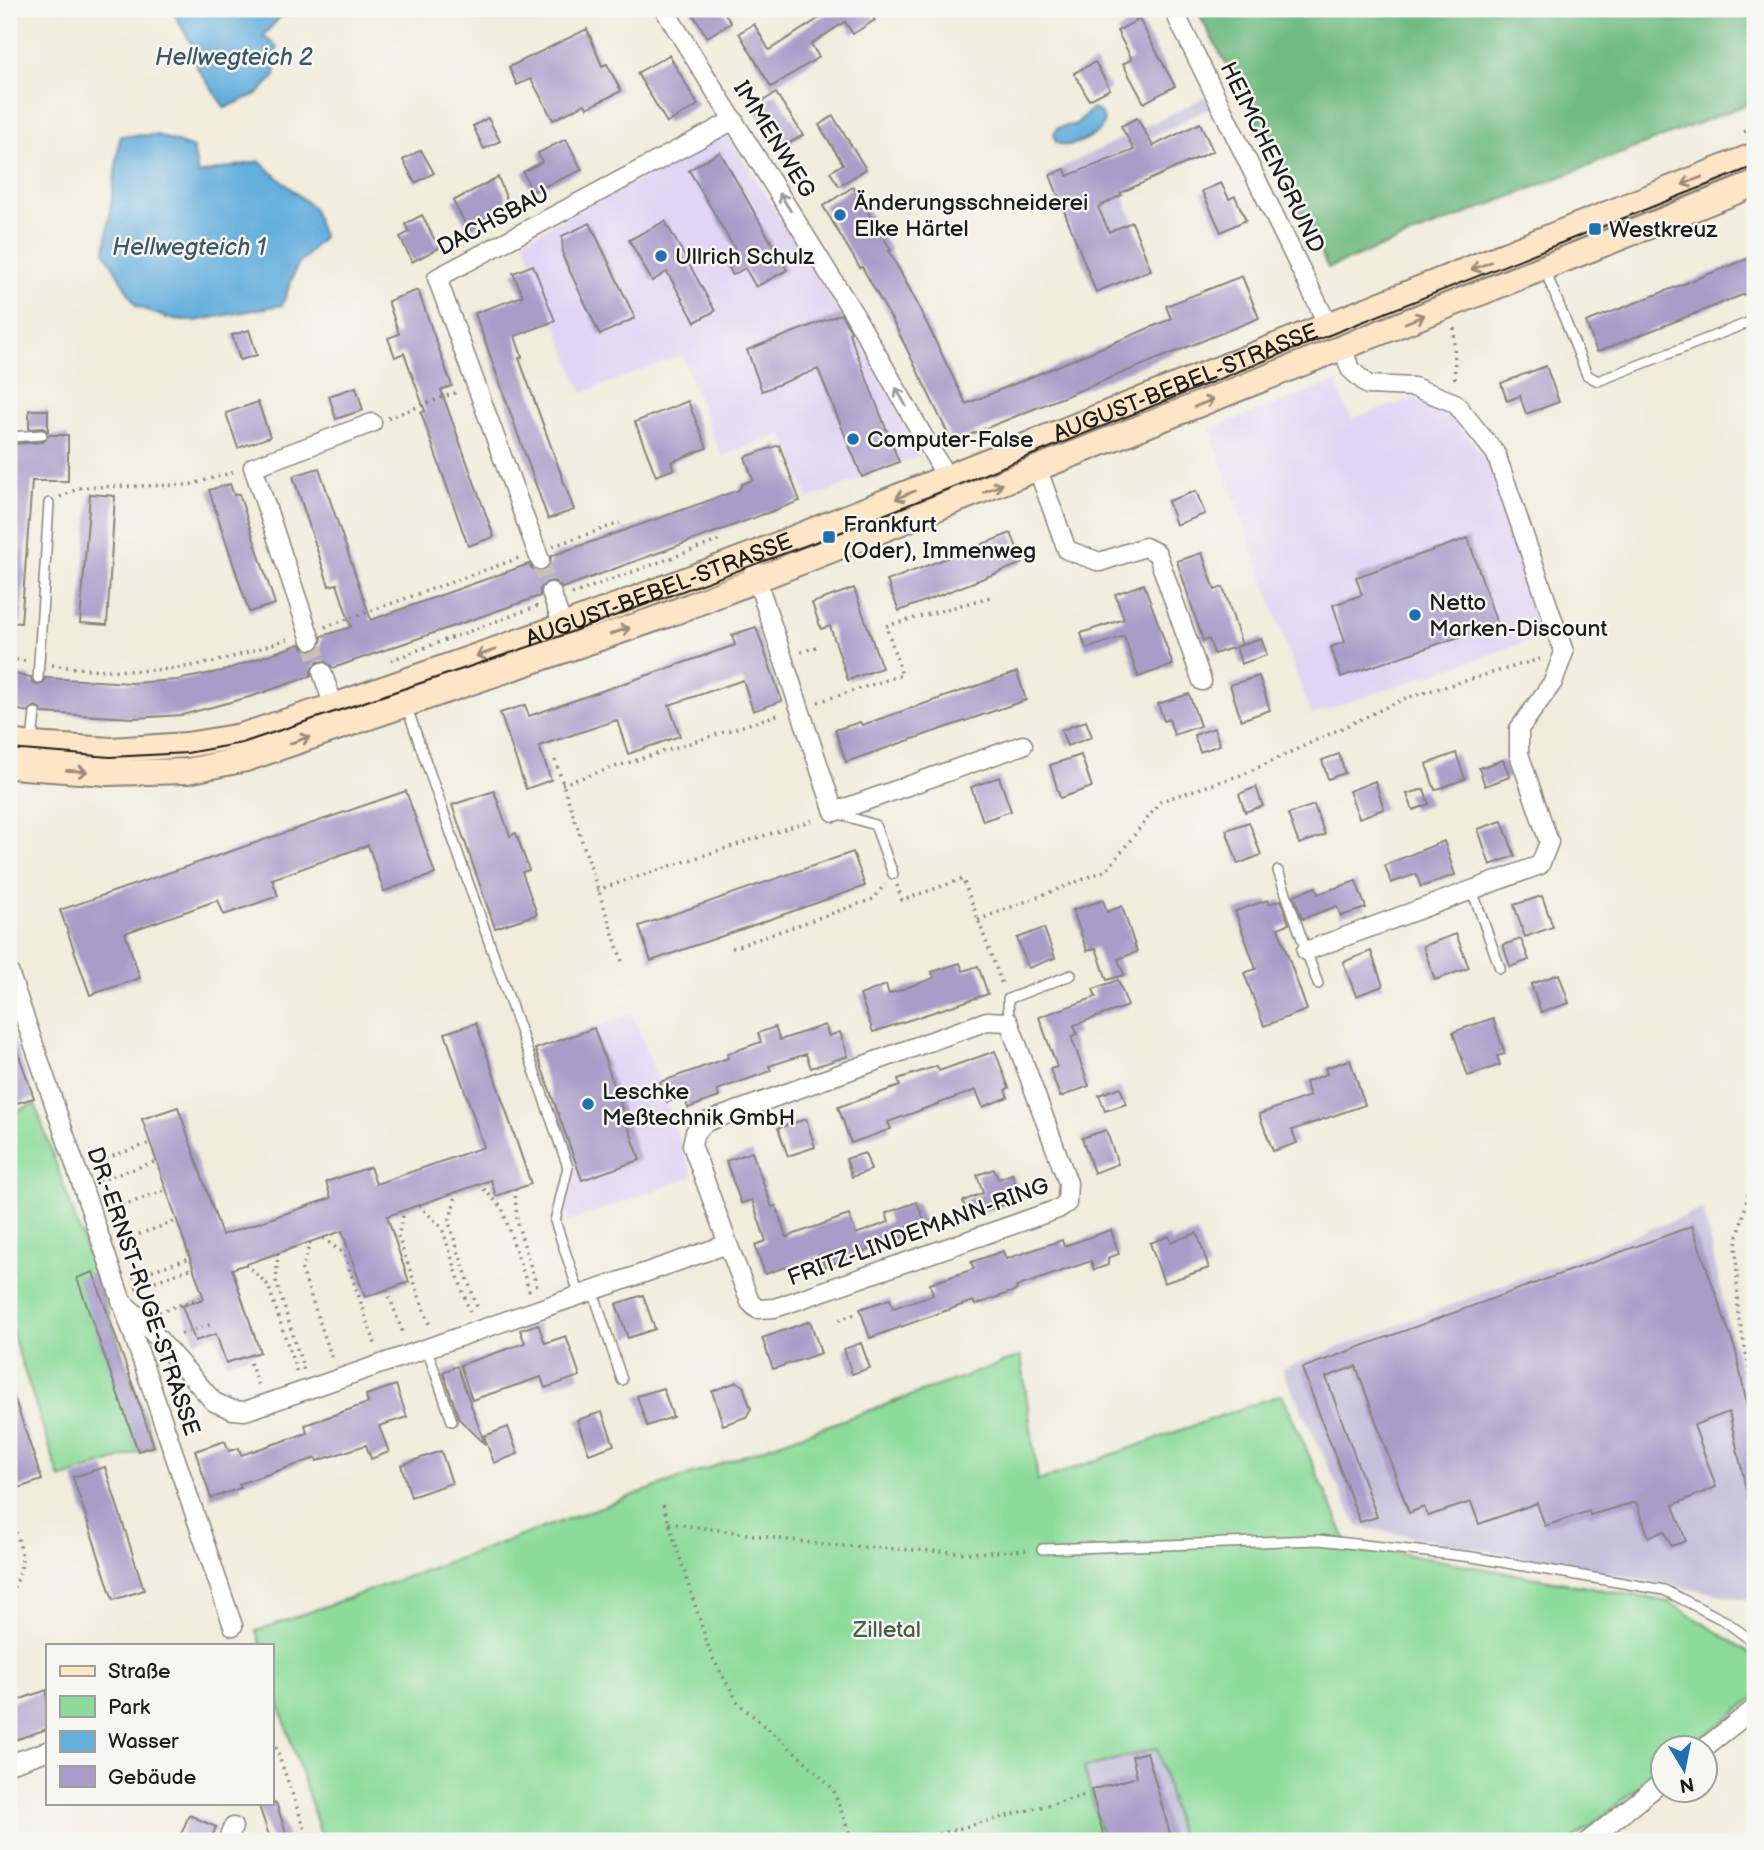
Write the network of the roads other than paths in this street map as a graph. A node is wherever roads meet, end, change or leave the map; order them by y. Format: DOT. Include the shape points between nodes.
graph roads {
  1 [pos="664,9"];
  2 [pos="1173,9"];
  3 [pos="734,120"];
  4 [pos="1755,155"];
  5 [pos="1754,185"];
  6 [pos="1544,268"];
  7 [pos="1755,320"];
  8 [pos="1329,327"];
  9 [pos="1343,348"];
  10 [pos="372,423"];
  11 [pos="42,435"];
  12 [pos="9,437"];
  13 [pos="1038,470"];
  14 [pos="947,478"];
  15 [pos="49,503"];
  16 [pos="538,556"];
  17 [pos="749,556"];
  18 [pos="757,581"];
  19 [pos="552,596"];
  20 [pos="309,637"];
  21 [pos="567,637"];
  22 [pos="322,672"];
  23 [pos="38,678"];
  24 [pos="1202,681"];
  25 [pos="402,694"];
  26 [pos="36,713"];
  27 [pos="337,716"];
  28 [pos="1023,745"];
  29 [pos="20,755"];
  30 [pos="834,813"];
  31 [pos="1278,871"];
  32 [pos="893,874"];
  33 [pos="1472,890"];
  34 [pos="1306,951"];
  35 [pos="1500,968"];
  36 [pos="9,972"];
  37 [pos="1071,975"];
  38 [pos="1318,984"];
  39 [pos="1009,1023"];
  40 [pos="728,1244"];
  41 [pos="118,1293"];
  42 [pos="587,1293"];
  43 [pos="425,1350"];
  44 [pos="622,1380"];
  45 [pos="452,1421"];
  46 [pos="1042,1549"];
  47 [pos="233,1626"];
  48 [pos="1755,1643"];
  49 [pos="1755,1707"];
  50 [pos="1718,1737"];
  51 [pos="46,1751"];
  52 [pos="9,1764"];
  53 [pos="1648,1793"];
  54 [pos="1588,1841"];
  1 -- 3 [label="street, IMMENWEG"];
  2 -- 8 [label="street, HEIMCHENGRUND"];
  14 -- 3 [label="street, IMMENWEG, one-way" via="854,314"];
  3 -- 16 [label="street, DACHSBAU" via="437,278"];
  4 -- 8 [label="street, AUGUST-BEBEL-STRASSE, one-way"];
  5 -- 6 [label="street, AUGUST-BEBEL-STRASSE"];
  6 -- 7 [label="lane" via="1587,375 1598,381"];
  9 -- 6 [label="street, AUGUST-BEBEL-STRASSE, one-way"];
  8 -- 14 [label="street, AUGUST-BEBEL-STRASSE"];
  13 -- 9 [label="street, AUGUST-BEBEL-STRASSE, one-way"];
  9 -- 33 [label="street" via="1350,369 1368,385 1414,387 1455,403 1496,454 1564,652 1553,681 1519,729 1519,754 1549,842 1540,865"];
  10 -- 20 [label="street" via="253,467"];
  11 -- 12 [label="lane"];
  18 -- 13 [label="street, AUGUST-BEBEL-STRASSE, one-way"];
  13 -- 24 [label="street" via="1067,550 1100,562 1145,547 1157,553"];
  14 -- 17 [label="street, AUGUST-BEBEL-STRASSE, one-way"];
  15 -- 23 [label="lane"];
  17 -- 18 [label="street"];
  17 -- 21 [label="street, AUGUST-BEBEL-STRASSE"];
  21 -- 18 [label="street, AUGUST-BEBEL-STRASSE, one-way" via="667,615"];
  18 -- 30 [label="street"];
  19 -- 21 [label="street"];
  21 -- 25 [label="street, AUGUST-BEBEL-STRASSE"];
  22 -- 27 [label="street"];
  25 -- 27 [label="street, AUGUST-BEBEL-STRASSE"];
  25 -- 42 [label="lane" via="568,1167 555,1221"];
  26 -- 29 [label="lane"];
  27 -- 29 [label="street, AUGUST-BEBEL-STRASSE" via="187,744"];
  28 -- 30 [label="street"];
  30 -- 32 [label="lane" via="876,825"];
  31 -- 34 [label="lane"];
  33 -- 34 [label="street"];
  33 -- 35 [label="lane"];
  34 -- 38 [label="lane"];
  36 -- 41 [label="street, DR.-ERNST-RUGE-STRASSE"];
  37 -- 39 [label="lane" via="1007,999"];
  39 -- 40 [label="street, FRITZ-LINDEMANN-RING" via="987,1021 706,1122 695,1132 692,1144"];
  39 -- 40 [label="street, FRITZ-LINDEMANN-RING" via="1068,1183 1067,1203 775,1308 757,1309 750,1301"];
  40 -- 42 [label="street"];
  41 -- 43 [label="street" via="214,1402 233,1410 257,1408"];
  41 -- 47 [label="street, DR.-ERNST-RUGE-STRASSE"];
  42 -- 43 [label="street"];
  42 -- 44 [label="lane"];
  43 -- 45 [label="lane"];
  46 -- 48 [label="lane" via="1319,1540 1472,1557 1664,1590 1725,1621"];
  49 -- 50 [label="street"];
  51 -- 52 [label="street"];
  53 -- 54 [label="street"];
}
